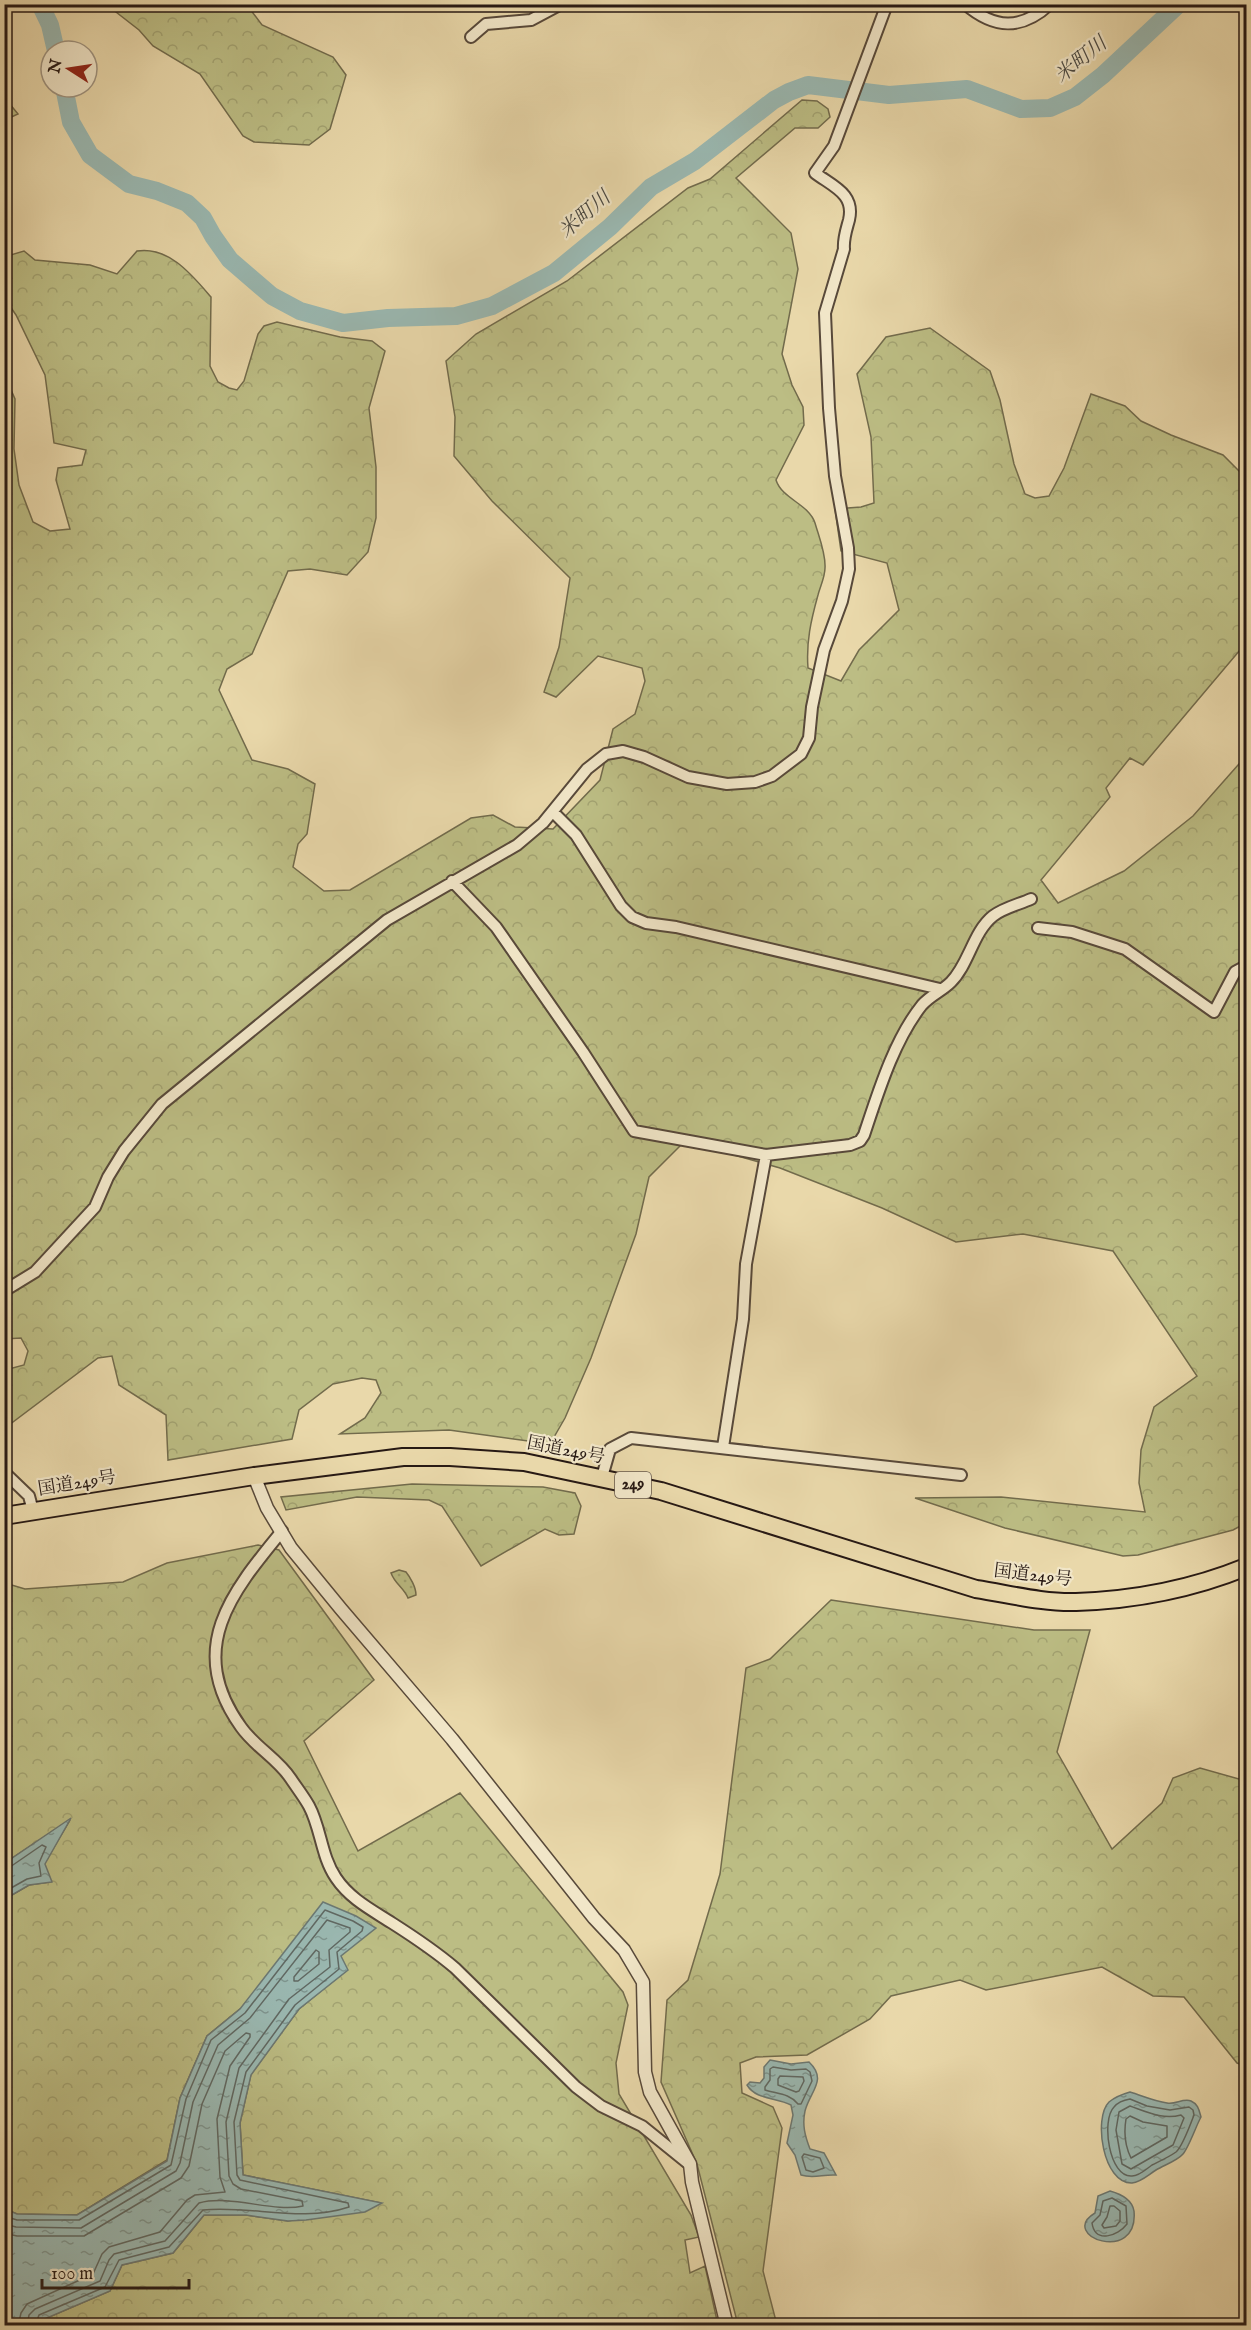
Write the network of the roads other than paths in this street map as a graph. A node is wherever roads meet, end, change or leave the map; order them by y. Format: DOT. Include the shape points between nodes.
graph roads {
  1 [pos="561,4"];
  2 [pos="887,4"];
  3 [pos="965,4"];
  4 [pos="1050,4"];
  5 [pos="471,37"];
  6 [pos="553,812"];
  7 [pos="452,881"];
  8 [pos="1031,899"];
  9 [pos="1038,928"];
  10 [pos="1246,966"];
  11 [pos="940,989"];
  12 [pos="766,1155"];
  13 [pos="4,1291"];
  14 [pos="723,1447"];
  15 [pos="4,1472"];
  16 [pos="961,1475"];
  17 [pos="254,1476"];
  18 [pos="602,1478"];
  19 [pos="33,1511"];
  20 [pos="4,1516"];
  21 [pos="282,1531"];
  22 [pos="1246,1567"];
  23 [pos="690,2164"];
  24 [pos="727,2325"];
  1 -- 5 [label="street" via="531,20 486,24"];
  2 -- 6 [label="street" via="834,146 815,173 850,202 844,249 825,313 835,476 849,569 824,650 809,738 795,760 755,782 726,783 688,777 623,751 606,754 587,769"];
  3 -- 4 [label="street" via="987,20 1003,25 1029,20"];
  6 -- 7 [label="street" via="517,845"];
  6 -- 11 [label="street" via="576,835 632,917"];
  7 -- 12 [label="street" via="496,927 634,1131"];
  7 -- 13 [label="street" via="387,920 162,1104 124,1151 95,1207 35,1272"];
  8 -- 11 [label="street" via="994,915 951,982"];
  9 -- 10 [label="street" via="1071,932 1125,949 1214,1012 1235,972"];
  11 -- 12 [label="street" via="921,1007 900,1042 860,1141"];
  12 -- 14 [label="street" via="746,1264 743,1319"];
  14 -- 16 [label="street"];
  14 -- 18 [label="street" via="631,1438 610,1449"];
  15 -- 19 [label="street" via="29,1496"];
  17 -- 18 [label="highway, 国道249号 / 249" via="403,1457 450,1457 524,1462"];
  17 -- 19 [label="highway, 国道249号 / 249"];
  17 -- 21 [label="street"];
  18 -- 22 [label="highway, 国道249号 / 249" via="661,1491 976,1589 1028,1598 1075,1602 1154,1595"];
  19 -- 20 [label="highway, 国道249号 / 249"];
  21 -- 23 [label="street" via="340,1610 452,1739 594,1918 624,1950 643,1982 645,2072 650,2092"];
  21 -- 23 [label="street" via="243,1578 220,1624 213,1657 222,1694 241,1728 288,1774 310,1807 324,1854 336,1878 352,1897 455,1968 576,2087 601,2106 642,2126"];
  23 -- 24 [label="street"];
}
